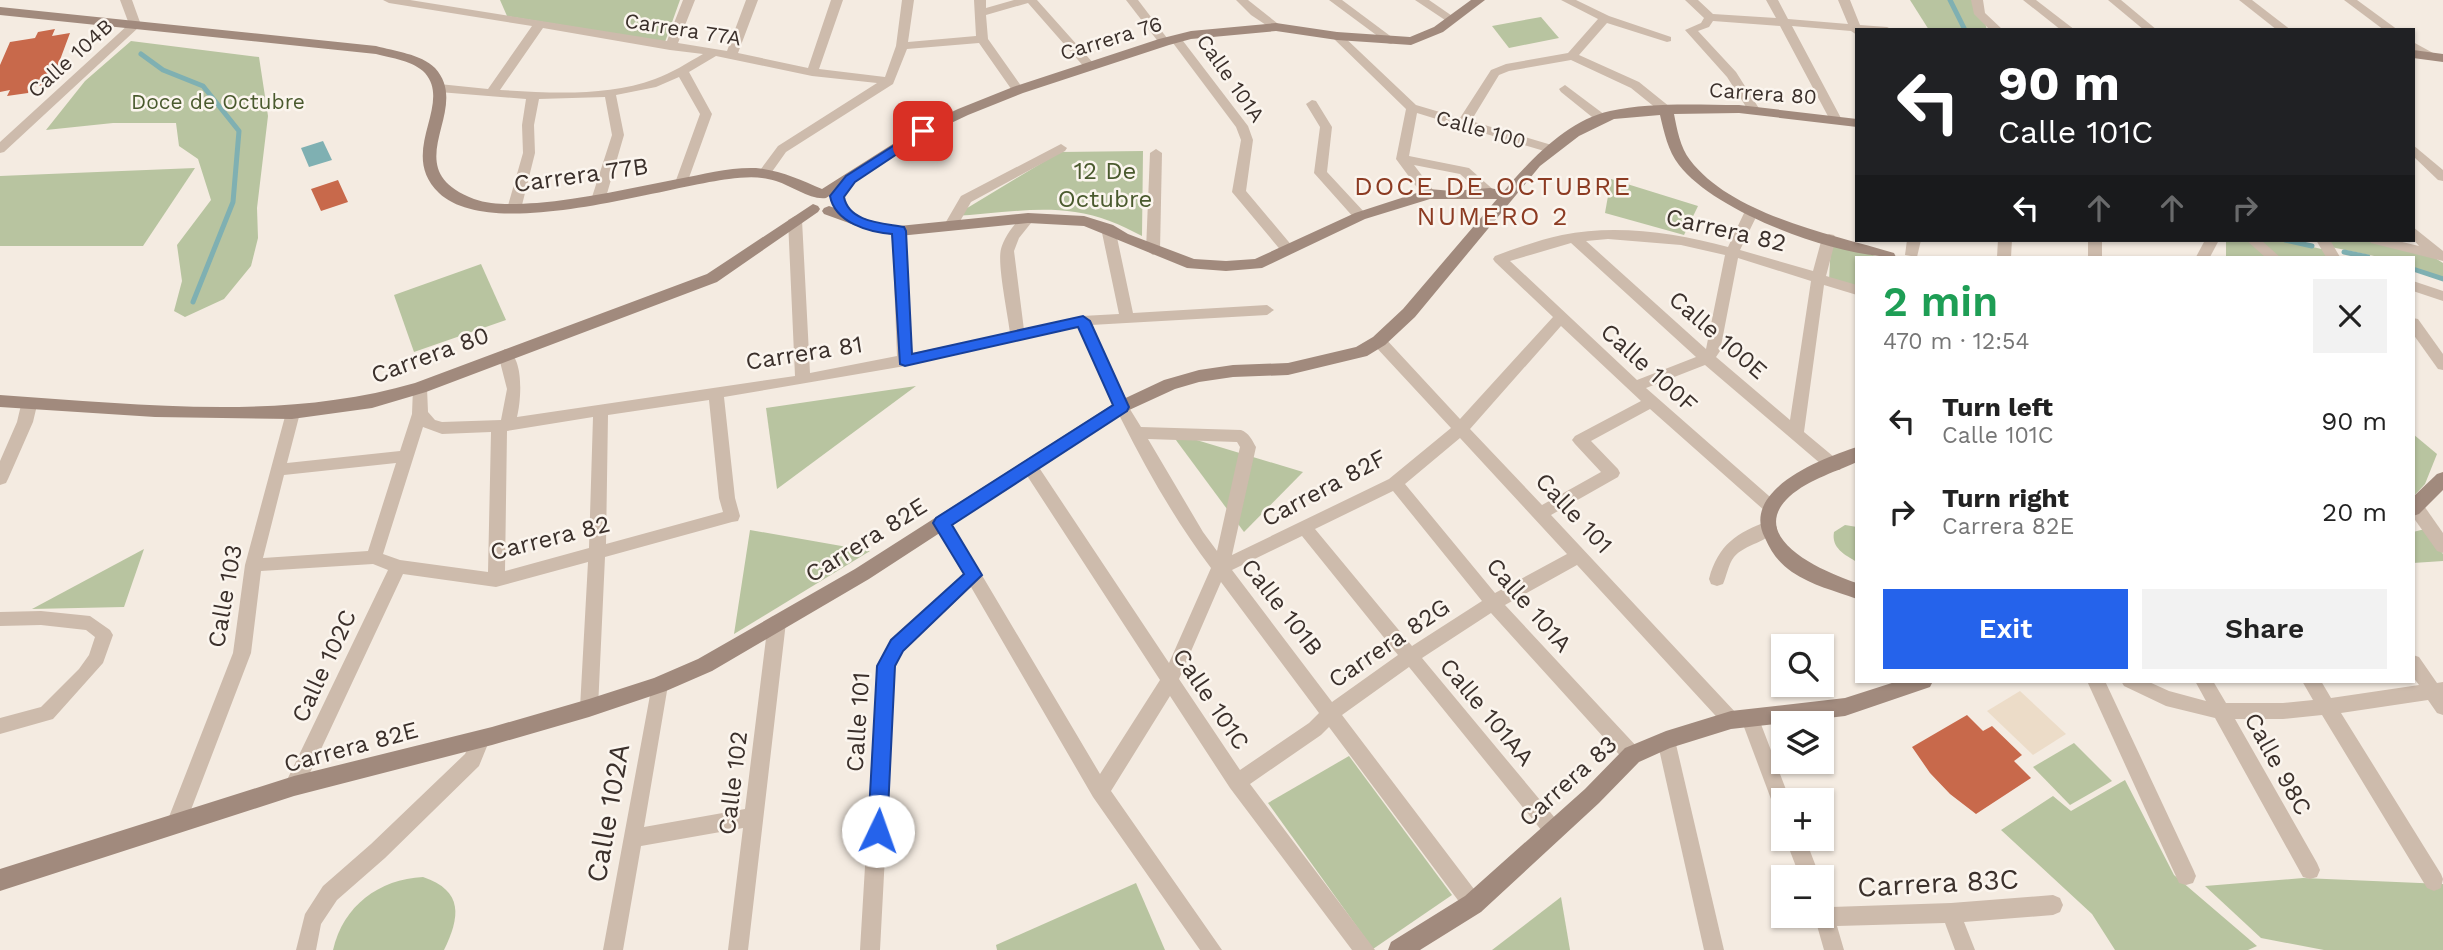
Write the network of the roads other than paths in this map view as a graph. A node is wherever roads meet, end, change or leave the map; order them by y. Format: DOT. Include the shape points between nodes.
graph roads {
  1 [pos="126,0"];
  2 [pos="390,0"];
  3 [pos="689,0"];
  4 [pos="752,0"];
  5 [pos="837,0"];
  6 [pos="908,0"];
  7 [pos="980,0"];
  8 [pos="1028,0"];
  9 [pos="1132,0"];
  10 [pos="1242,0"];
  11 [pos="1335,0"];
  12 [pos="1421,0"];
  13 [pos="1479,0"];
  14 [pos="1567,0"];
  15 [pos="1691,0"];
  16 [pos="1772,0"];
  17 [pos="1844,0"];
  18 [pos="1977,0"];
  19 [pos="2028,0"];
  20 [pos="2114,0"];
  21 [pos="2245,0"];
  22 [pos="2350,0"];
  23 [pos="0,11"];
  24 [pos="979,14"];
  25 [pos="1710,17"];
  26 [pos="1605,18"];
  27 [pos="1452,20"];
  28 [pos="1782,23"];
  29 [pos="135,25"];
  30 [pos="539,25"];
  31 [pos="1276,27"];
  32 [pos="1995,28"];
  33 [pos="2066,28"];
  34 [pos="2149,28"];
  35 [pos="2281,28"];
  36 [pos="2389,28"];
  37 [pos="1855,29"];
  38 [pos="1338,36"];
  39 [pos="982,39"];
  40 [pos="1667,39"];
  41 [pos="1170,41"];
  42 [pos="1391,41"];
  43 [pos="902,46"];
  44 [pos="2415,46"];
  45 [pos="670,47"];
  46 [pos="714,52"];
  47 [pos="2415,54"];
  48 [pos="731,55"];
  49 [pos="2429,55"];
  50 [pos="1572,56"];
  51 [pos="2443,58"];
  52 [pos="1089,65"];
  53 [pos="681,71"];
  54 [pos="812,72"];
  55 [pos="889,81"];
  56 [pos="439,88"];
  57 [pos="1564,89"];
  58 [pos="1018,90"];
  59 [pos="492,92"];
  60 [pos="610,93"];
  61 [pos="533,96"];
  62 [pos="1312,104"];
  63 [pos="1412,108"];
  64 [pos="1666,110"];
  65 [pos="1755,110"];
  66 [pos="1601,118"];
  67 [pos="1836,120"];
  68 [pos="1855,123"];
  69 [pos="1462,125"];
  70 [pos="1061,148"];
  71 [pos="0,149"];
  72 [pos="1550,149"];
  73 [pos="1156,153"];
  74 [pos="2416,154"];
  75 [pos="2443,157"];
  76 [pos="1402,159"];
  77 [pos="764,173"];
  78 [pos="2443,177"];
  79 [pos="681,183"];
  80 [pos="1429,194"];
  81 [pos="1497,194"];
  82 [pos="599,197"];
  83 [pos="819,205"];
  84 [pos="514,209"];
  85 [pos="1752,211"];
  86 [pos="1360,216"];
  87 [pos="1028,218"];
  88 [pos="950,227"];
  89 [pos="1108,228"];
  90 [pos="899,231"];
  91 [pos="2415,233"];
  92 [pos="1574,238"];
  93 [pos="1829,238"];
  94 [pos="1914,242"];
  95 [pos="2255,242"];
  96 [pos="2384,242"];
  97 [pos="1153,250"];
  98 [pos="1288,250"];
  99 [pos="1732,253"];
  100 [pos="1912,255"];
  101 [pos="2439,255"];
  102 [pos="1886,256"];
  103 [pos="2272,256"];
  104 [pos="1500,259"];
  105 [pos="1817,278"];
  106 [pos="2415,287"];
  107 [pos="1855,289"];
  108 [pos="2443,296"];
  109 [pos="1267,310"];
  110 [pos="1127,318"];
  111 [pos="1560,318"];
  112 [pos="1083,321"];
  113 [pos="2415,326"];
  114 [pos="1017,337"];
  115 [pos="1379,341"];
  116 [pos="505,354"];
  117 [pos="1707,358"];
  118 [pos="905,360"];
  119 [pos="2443,365"];
  120 [pos="803,380"];
  121 [pos="1635,387"];
  122 [pos="420,388"];
  123 [pos="716,392"];
  124 [pos="0,401"];
  125 [pos="1651,402"];
  126 [pos="29,405"];
  127 [pos="1121,407"];
  128 [pos="601,410"];
  129 [pos="292,412"];
  130 [pos="420,414"];
  131 [pos="503,425"];
  132 [pos="1461,428"];
  133 [pos="1796,432"];
  134 [pos="1137,433"];
  135 [pos="1855,455"];
  136 [pos="407,456"];
  137 [pos="1834,466"];
  138 [pos="1030,467"];
  139 [pos="278,470"];
  140 [pos="2443,479"];
  141 [pos="0,480"];
  142 [pos="1395,483"];
  143 [pos="1771,508"];
  144 [pos="2415,509"];
  145 [pos="1540,514"];
  146 [pos="942,523"];
  147 [pos="1304,527"];
  148 [pos="1769,528"];
  149 [pos="2443,546"];
  150 [pos="597,555"];
  151 [pos="1578,556"];
  152 [pos="374,557"];
  153 [pos="253,565"];
  154 [pos="398,567"];
  155 [pos="1219,569"];
  156 [pos="973,575"];
  157 [pos="1717,579"];
  158 [pos="496,580"];
  159 [pos="1855,590"];
  160 [pos="1493,603"];
  161 [pos="0,619"];
  162 [pos="777,622"];
  163 [pos="1409,657"];
  164 [pos="2415,664"];
  165 [pos="1169,681"];
  166 [pos="1917,683"];
  167 [pos="2096,683"];
  168 [pos="2134,683"];
  169 [pos="2205,683"];
  170 [pos="2312,683"];
  171 [pos="659,685"];
  172 [pos="2438,691"];
  173 [pos="2443,707"];
  174 [pos="589,708"];
  175 [pos="2220,709"];
  176 [pos="2326,709"];
  177 [pos="1330,713"];
  178 [pos="1740,719"];
  179 [pos="0,726"];
  180 [pos="481,739"];
  181 [pos="1666,740"];
  182 [pos="1632,755"];
  183 [pos="1237,782"];
  184 [pos="295,786"];
  185 [pos="1774,788"];
  186 [pos="1100,791"];
  187 [pos="753,817"];
  188 [pos="177,822"];
  189 [pos="1553,830"];
  190 [pos="633,838"];
  191 [pos="2310,870"];
  192 [pos="2186,876"];
  193 [pos="0,880"];
  194 [pos="2434,881"];
  195 [pos="1473,904"];
  196 [pos="2053,905"];
  197 [pos="1834,913"];
  198 [pos="1951,913"];
  199 [pos="1827,928"];
  200 [pos="306,950"];
  201 [pos="613,950"];
  202 [pos="738,950"];
  203 [pos="870,950"];
  204 [pos="1212,950"];
  205 [pos="1365,950"];
  206 [pos="1399,950"];
  207 [pos="1714,950"];
  208 [pos="1834,950"];
  209 [pos="1965,950"];
  1 -- 29 [label="street"];
  2 -- 30 [label="street, Carrera 77A"];
  3 -- 45 [label="street"];
  4 -- 48 [label="street"];
  5 -- 54 [label="street"];
  6 -- 43 [label="street"];
  7 -- 24 [label="street"];
  8 -- 24 [label="street"];
  8 -- 52 [label="street"];
  9 -- 41 [label="street, Calle 101A"];
  10 -- 31 [label="street"];
  11 -- 42 [label="street"];
  12 -- 27 [label="street"];
  13 -- 27 [label="street, Carrera 76"];
  14 -- 26 [label="street"];
  15 -- 25 [label="street"];
  16 -- 28 [label="street"];
  17 -- 37 [label="street"];
  18 -- 32 [label="street" via="1980,14"];
  19 -- 33 [label="street"];
  20 -- 34 [label="street"];
  21 -- 35 [label="street"];
  22 -- 36 [label="street"];
  23 -- 29 [label="street"];
  24 -- 39 [label="street"];
  25 -- 28 [label="street"];
  25 -- 65 [label="street" via="1705,25 1691,30 1732,75"];
  26 -- 40 [label="street"];
  26 -- 50 [label="street"];
  27 -- 42 [label="street, Carrera 76" via="1423,38"];
  28 -- 37 [label="street"];
  28 -- 67 [label="street"];
  29 -- 56 [label="street" via="376,50 414,60 431,72"];
  29 -- 71 [label="street, Calle 104B"];
  30 -- 45 [label="street, Carrera 77A"];
  30 -- 59 [label="street"];
  31 -- 38 [label="street, Carrera 76"];
  31 -- 41 [label="street, Carrera 76"];
  38 -- 42 [label="street, Carrera 76"];
  38 -- 63 [label="street, Calle 100"];
  39 -- 43 [label="street"];
  39 -- 58 [label="street"];
  41 -- 52 [label="street, Carrera 76"];
  41 -- 98 [label="street, Calle 101A" via="1242,126 1247,139 1240,192"];
  43 -- 55 [label="street"];
  44 -- 49 [label="street"];
  45 -- 46 [label="street, Carrera 77A"];
  46 -- 48 [label="street, Carrera 77A"];
  46 -- 53 [label="street"];
  47 -- 49 [label="street"];
  48 -- 54 [label="street, Carrera 77A"];
  49 -- 51 [label="street"];
  50 -- 64 [label="street" via="1635,85"];
  50 -- 69 [label="street" via="1500,70"];
  52 -- 58 [label="street, Carrera 76"];
  53 -- 60 [label="street" via="654,84"];
  53 -- 79 [label="street" via="706,114"];
  54 -- 55 [label="street, Carrera 77A"];
  55 -- 77 [label="street" via="782,149"];
  56 -- 59 [label="street"];
  56 -- 84 [label="street, Carrera 77B" via="427,158 432,177 468,203 493,210"];
  57 -- 66 [label="street"];
  58 -- 83 [label="street, Carrera 76" via="923,131"];
  59 -- 61 [label="street"];
  60 -- 61 [label="street"];
  60 -- 82 [label="street" via="618,135"];
  61 -- 84 [label="street" via="528,153"];
  62 -- 86 [label="street" via="1326,127 1320,173"];
  63 -- 69 [label="street, Calle 100"];
  63 -- 76 [label="street, Calle 100"];
  64 -- 65 [label="street, Carrera 80"];
  64 -- 66 [label="street, Carrera 82E"];
  64 -- 85 [label="street" via="1684,164 1712,189"];
  65 -- 67 [label="street, Carrera 80"];
  66 -- 72 [label="street, Carrera 82E"];
  67 -- 68 [label="street, Carrera 80"];
  69 -- 72 [label="street, Calle 100"];
  70 -- 88 [label="street" via="967,199"];
  72 -- 81 [label="street, Carrera 82E"];
  73 -- 97 [label="street"];
  74 -- 75 [label="street"];
  74 -- 78 [label="street"];
  76 -- 80 [label="street"];
  76 -- 81 [label="street" via="1464,171"];
  77 -- 79 [label="street, Carrera 77B"];
  77 -- 83 [label="street, Carrera 77B" via="792,182"];
  79 -- 82 [label="street, Carrera 77B"];
  80 -- 81 [label="street"];
  80 -- 86 [label="street"];
  81 -- 115 [label="street, Carrera 82E" via="1409,313"];
  82 -- 84 [label="street, Carrera 77B"];
  83 -- 90 [label="street" via="876,228"];
  83 -- 116 [label="street, Carrera 80" via="712,278"];
  83 -- 120 [label="street"];
  85 -- 93 [label="street"];
  85 -- 99 [label="street"];
  86 -- 98 [label="street"];
  87 -- 88 [label="street"];
  87 -- 89 [label="street" via="1084,221"];
  87 -- 114 [label="street" via="1007,251"];
  88 -- 90 [label="street"];
  89 -- 97 [label="street"];
  89 -- 110 [label="street"];
  90 -- 118 [label="street"];
  91 -- 101 [label="street"];
  92 -- 99 [label="street, Carrera 82" via="1672,239"];
  92 -- 104 [label="street, Carrera 82"];
  92 -- 117 [label="street, Calle 100E"];
  93 -- 102 [label="street"];
  93 -- 105 [label="street"];
  94 -- 100 [label="street"];
  95 -- 103 [label="street"];
  96 -- 101 [label="street"];
  97 -- 98 [label="street" via="1192,264 1226,267 1257,264"];
  99 -- 105 [label="street, Carrera 82"];
  99 -- 117 [label="street" via="1713,351"];
  104 -- 111 [label="street, Calle 100F"];
  105 -- 107 [label="street, Carrera 82"];
  105 -- 133 [label="street"];
  106 -- 108 [label="street"];
  109 -- 110 [label="street, Carrera 81"];
  110 -- 112 [label="street, Carrera 81"];
  111 -- 121 [label="street, Calle 100F"];
  111 -- 132 [label="street, Carrera 82F"];
  112 -- 114 [label="street, Carrera 81"];
  112 -- 127 [label="street, Calle 101B"];
  113 -- 119 [label="street"];
  114 -- 118 [label="street, Carrera 81"];
  115 -- 127 [label="street, Carrera 82E" via="1349,356 1288,369 1199,376"];
  115 -- 132 [label="street, Calle 101"];
  116 -- 122 [label="street, Carrera 80"];
  116 -- 131 [label="street" via="514,375 513,405"];
  117 -- 121 [label="street"];
  117 -- 133 [label="street, Calle 100E"];
  118 -- 120 [label="street, Carrera 81"];
  120 -- 123 [label="street, Carrera 81"];
  121 -- 125 [label="street, Calle 100F"];
  122 -- 129 [label="street, Carrera 80" via="372,402"];
  122 -- 130 [label="street"];
  123 -- 128 [label="street, Carrera 81"];
  123 -- 150 [label="street, Carrera 82" via="732,516"];
  124 -- 126 [label="street, Carrera 80"];
  125 -- 143 [label="street, Calle 100F"];
  125 -- 145 [label="street" via="1580,440 1612,473"];
  126 -- 129 [label="street, Carrera 80"];
  126 -- 141 [label="street"];
  127 -- 134 [label="street, Calle 101B"];
  127 -- 138 [label="street, Carrera 82E"];
  128 -- 131 [label="street, Carrera 81"];
  128 -- 150 [label="street, Calle 102A"];
  129 -- 139 [label="street, Calle 103"];
  130 -- 131 [label="street, Carrera 81" via="442,428"];
  130 -- 136 [label="street"];
  131 -- 158 [label="street"];
  132 -- 142 [label="street, Carrera 82F"];
  132 -- 145 [label="street, Calle 101"];
  133 -- 137 [label="street, Calle 100E"];
  134 -- 155 [label="street, Calle 101B"];
  134 -- 155 [label="street" via="1241,436 1246,440 1229,540"];
  135 -- 137 [label="street"];
  136 -- 139 [label="street"];
  136 -- 152 [label="street"];
  137 -- 143 [label="street" via="1791,486"];
  138 -- 146 [label="street, Carrera 82E"];
  138 -- 165 [label="street, Calle 101C"];
  139 -- 153 [label="street, Calle 103"];
  140 -- 144 [label="street"];
  142 -- 147 [label="street, Carrera 82F"];
  142 -- 160 [label="street, Calle 101A"];
  143 -- 148 [label="street"];
  144 -- 149 [label="street"];
  145 -- 151 [label="street, Calle 101"];
  146 -- 156 [label="street"];
  146 -- 162 [label="street, Carrera 82E"];
  147 -- 155 [label="street, Carrera 82F"];
  147 -- 163 [label="street, Calle 101AA"];
  148 -- 157 [label="street" via="1725,553"];
  148 -- 159 [label="street" via="1776,547 1796,566"];
  150 -- 158 [label="street, Carrera 82"];
  150 -- 174 [label="street, Calle 102A"];
  151 -- 160 [label="street, Carrera 82G"];
  151 -- 178 [label="street, Calle 101"];
  152 -- 153 [label="street, Carrera 82"];
  152 -- 154 [label="street, Carrera 82"];
  153 -- 188 [label="street, Calle 103" via="242,653"];
  154 -- 158 [label="street, Carrera 82"];
  154 -- 184 [label="street, Calle 102C"];
  155 -- 165 [label="street"];
  155 -- 177 [label="street, Calle 101B"];
  156 -- 186 [label="street"];
  156 -- 203 [label="street, Calle 101" via="897,646 886,666"];
  160 -- 163 [label="street, Carrera 82G"];
  160 -- 182 [label="street, Calle 101A"];
  161 -- 179 [label="street" via="90,623 104,635 97,658 47,713"];
  162 -- 171 [label="street, Carrera 82E" via="705,665"];
  162 -- 187 [label="street, Calle 102"];
  163 -- 177 [label="street, Carrera 82G"];
  163 -- 189 [label="street, Calle 101AA"];
  164 -- 172 [label="street"];
  165 -- 183 [label="street, Calle 101C"];
  165 -- 186 [label="street"];
  166 -- 178 [label="street, Carrera 83" via="1845,707"];
  167 -- 192 [label="street"];
  168 -- 175 [label="street" via="2170,700"];
  169 -- 175 [label="street, Calle 98C"];
  170 -- 176 [label="street"];
  171 -- 174 [label="street, Carrera 82E"];
  171 -- 190 [label="street, Calle 102A"];
  172 -- 173 [label="street"];
  172 -- 176 [label="street"];
  174 -- 180 [label="street, Carrera 82E"];
  175 -- 176 [label="street"];
  175 -- 191 [label="street, Calle 98C"];
  176 -- 194 [label="street"];
  177 -- 183 [label="street, Carrera 82G" via="1315,729"];
  177 -- 195 [label="street, Calle 101B"];
  178 -- 181 [label="street, Carrera 83"];
  178 -- 185 [label="street, Calle 101"];
  180 -- 184 [label="street, Carrera 82E"];
  180 -- 200 [label="street" via="472,760 330,893 312,921"];
  181 -- 182 [label="street, Carrera 83"];
  181 -- 207 [label="street"];
  182 -- 189 [label="street, Carrera 83"];
  183 -- 205 [label="street, Calle 101C"];
  184 -- 188 [label="street, Carrera 82E"];
  186 -- 204 [label="street"];
  187 -- 190 [label="street"];
  187 -- 202 [label="street, Calle 102"];
  188 -- 193 [label="street, Carrera 82E"];
  189 -- 195 [label="street, Carrera 83"];
  190 -- 201 [label="street, Calle 102A"];
  195 -- 206 [label="street, Carrera 83"];
  196 -- 198 [label="street, Carrera 83C"];
  197 -- 198 [label="street, Carrera 83C"];
  198 -- 209 [label="street"];
  199 -- 208 [label="street"];
}
